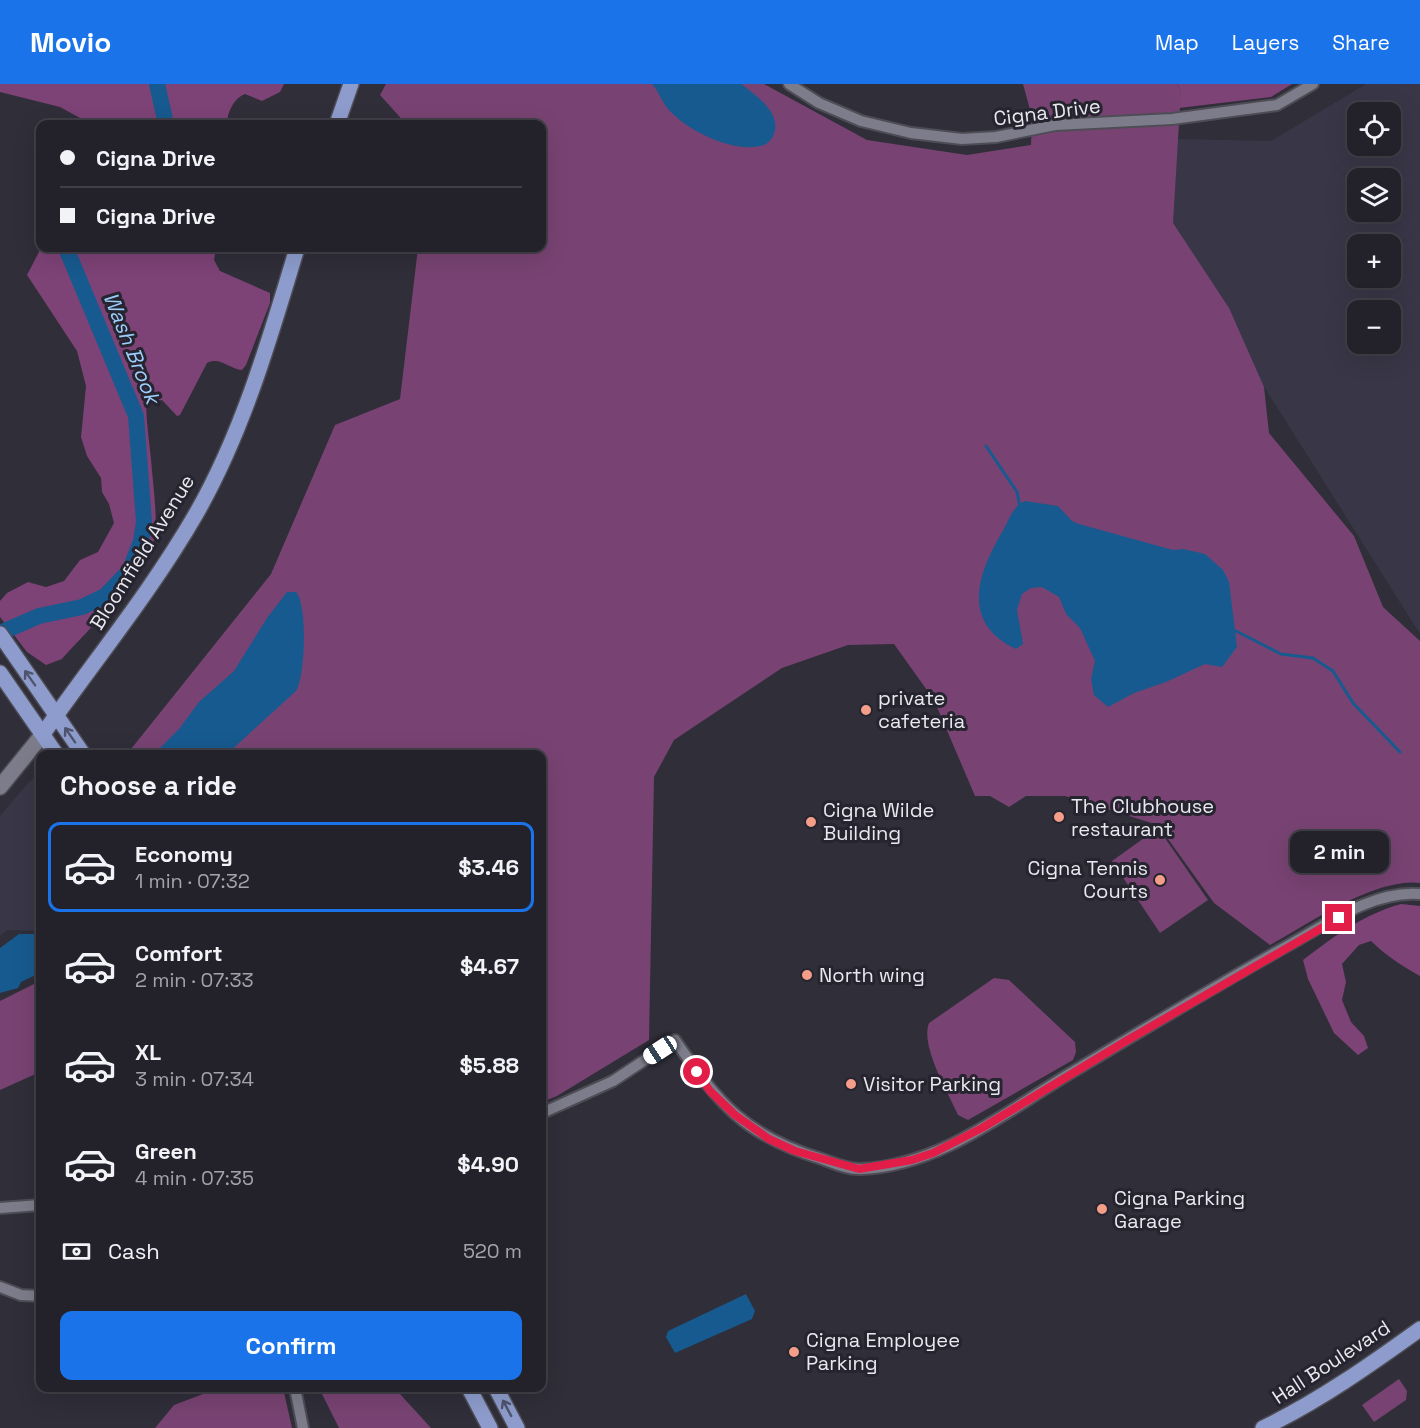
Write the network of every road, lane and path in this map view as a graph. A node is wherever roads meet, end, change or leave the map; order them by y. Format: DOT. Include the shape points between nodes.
graph roads {
  1 [pos="351,84"];
  2 [pos="789,84"];
  3 [pos="1313,84"];
  4 [pos="338,120"];
  5 [pos="296,252"];
  6 [pos="2,637"];
  7 [pos="0,673"];
  8 [pos="56,715"];
  9 [pos="43,734"];
  10 [pos="54,750"];
  11 [pos="80,750"];
  12 [pos="0,787"];
  13 [pos="1420,894"];
  14 [pos="546,1111"];
  15 [pos="36,1205"];
  16 [pos="0,1208"];
  17 [pos="0,1287"];
  18 [pos="36,1296"];
  19 [pos="1420,1329"];
  20 [pos="296,1392"];
  21 [pos="471,1392"];
  22 [pos="498,1392"];
  23 [pos="303,1428"];
  24 [pos="489,1428"];
  25 [pos="517,1428"];
  26 [pos="1263,1428"];
  1 -- 4 [label="main road"];
  2 -- 3 [label="street, Cigna Drive" via="819,103 861,121 911,133 962,139 1055,125 1172,119 1277,105"];
  5 -- 8 [label="main road, Bloomfield Avenue" via="238,427 196,513 142,600"];
  8 -- 6 [label="main road, one-way"];
  7 -- 9 [label="main road"];
  8 -- 9 [label="main road, Bloomfield Avenue"];
  11 -- 8 [label="main road, one-way"];
  9 -- 10 [label="main road"];
  9 -- 12 [label="main road, Bloomfield Avenue"];
  13 -- 14 [label="street" via="1405,892 1373,901 1339,918 982,1128 912,1160 859,1169 795,1151 769,1139 710,1091 675,1040 613,1081"];
  15 -- 16 [label="street"];
  17 -- 18 [label="street"];
  19 -- 26 [label="main road, Hall Boulevard" via="1360,1371"];
  20 -- 23 [label="street"];
  21 -- 24 [label="main road"];
  25 -- 22 [label="main road, one-way"];
}
